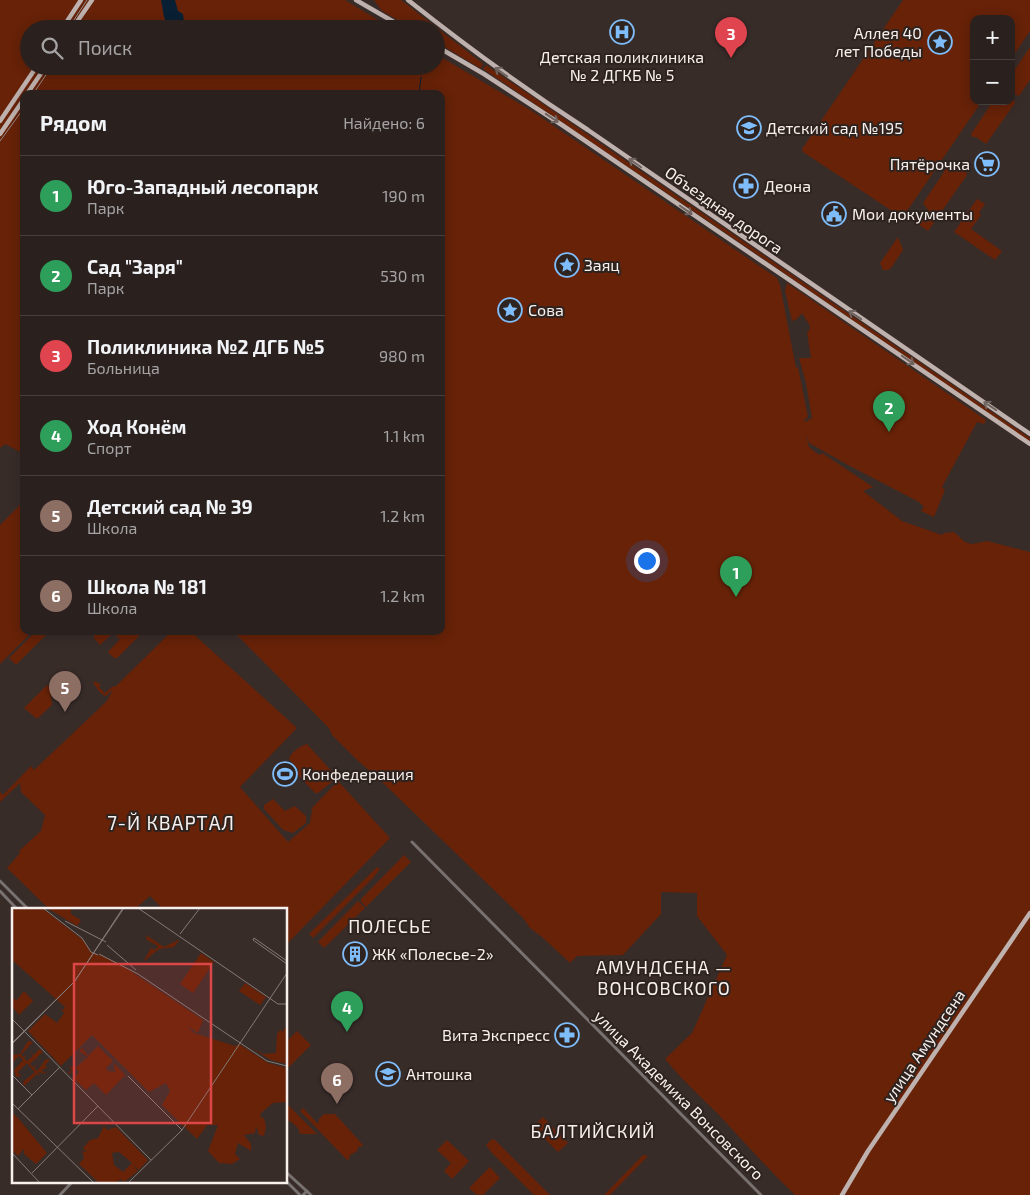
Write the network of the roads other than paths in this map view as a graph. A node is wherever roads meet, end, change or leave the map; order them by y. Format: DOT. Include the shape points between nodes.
graph roads {
  1 [pos="80,0"];
  2 [pos="92,0"];
  3 [pos="356,0"];
  4 [pos="408,0"];
  5 [pos="67,20"];
  6 [pos="78,20"];
  7 [pos="390,20"];
  8 [pos="434,20"];
  9 [pos="445,29"];
  10 [pos="445,51"];
  11 [pos="31,75"];
  12 [pos="40,75"];
  13 [pos="21,90"];
  14 [pos="30,90"];
  15 [pos="20,91"];
  16 [pos="20,105"];
  17 [pos="0,121"];
  18 [pos="0,134"];
  19 [pos="1030,434"];
  20 [pos="1030,444"];
  21 [pos="412,842"];
  22 [pos="0,881"];
  23 [pos="0,891"];
  24 [pos="16,908"];
  25 [pos="27,908"];
  26 [pos="1030,913"];
  27 [pos="288,1174"];
  28 [pos="73,1182"];
  29 [pos="287,1182"];
  30 [pos="307,1191"];
  31 [pos="60,1195"];
  32 [pos="302,1195"];
  33 [pos="310,1195"];
  34 [pos="761,1195"];
  35 [pos="842,1195"];
  1 -- 5 [label="main road"];
  2 -- 6 [label="main road"];
  3 -- 7 [label="main road"];
  8 -- 4 [label="main road, Объездная дорога, one-way"];
  19 -- 9 [label="main road, Объездная дорога, one-way" via="528,91"];
  10 -- 20 [label="main road, Объездная дорога, one-way" via="578,136"];
  11 -- 13 [label="main road"];
  12 -- 14 [label="main road"];
  15 -- 17 [label="main road"];
  16 -- 18 [label="main road"];
  21 -- 34 [label="street, улица Академика Вонсовского"];
  22 -- 25 [label="street"];
  23 -- 24 [label="street"];
  26 -- 35 [label="main road, улица Амундсена" via="868,1151"];
  27 -- 30 [label="street"];
  28 -- 31 [label="street"];
  29 -- 32 [label="street"];
  30 -- 32 [label="street"];
  30 -- 33 [label="street"];
}
